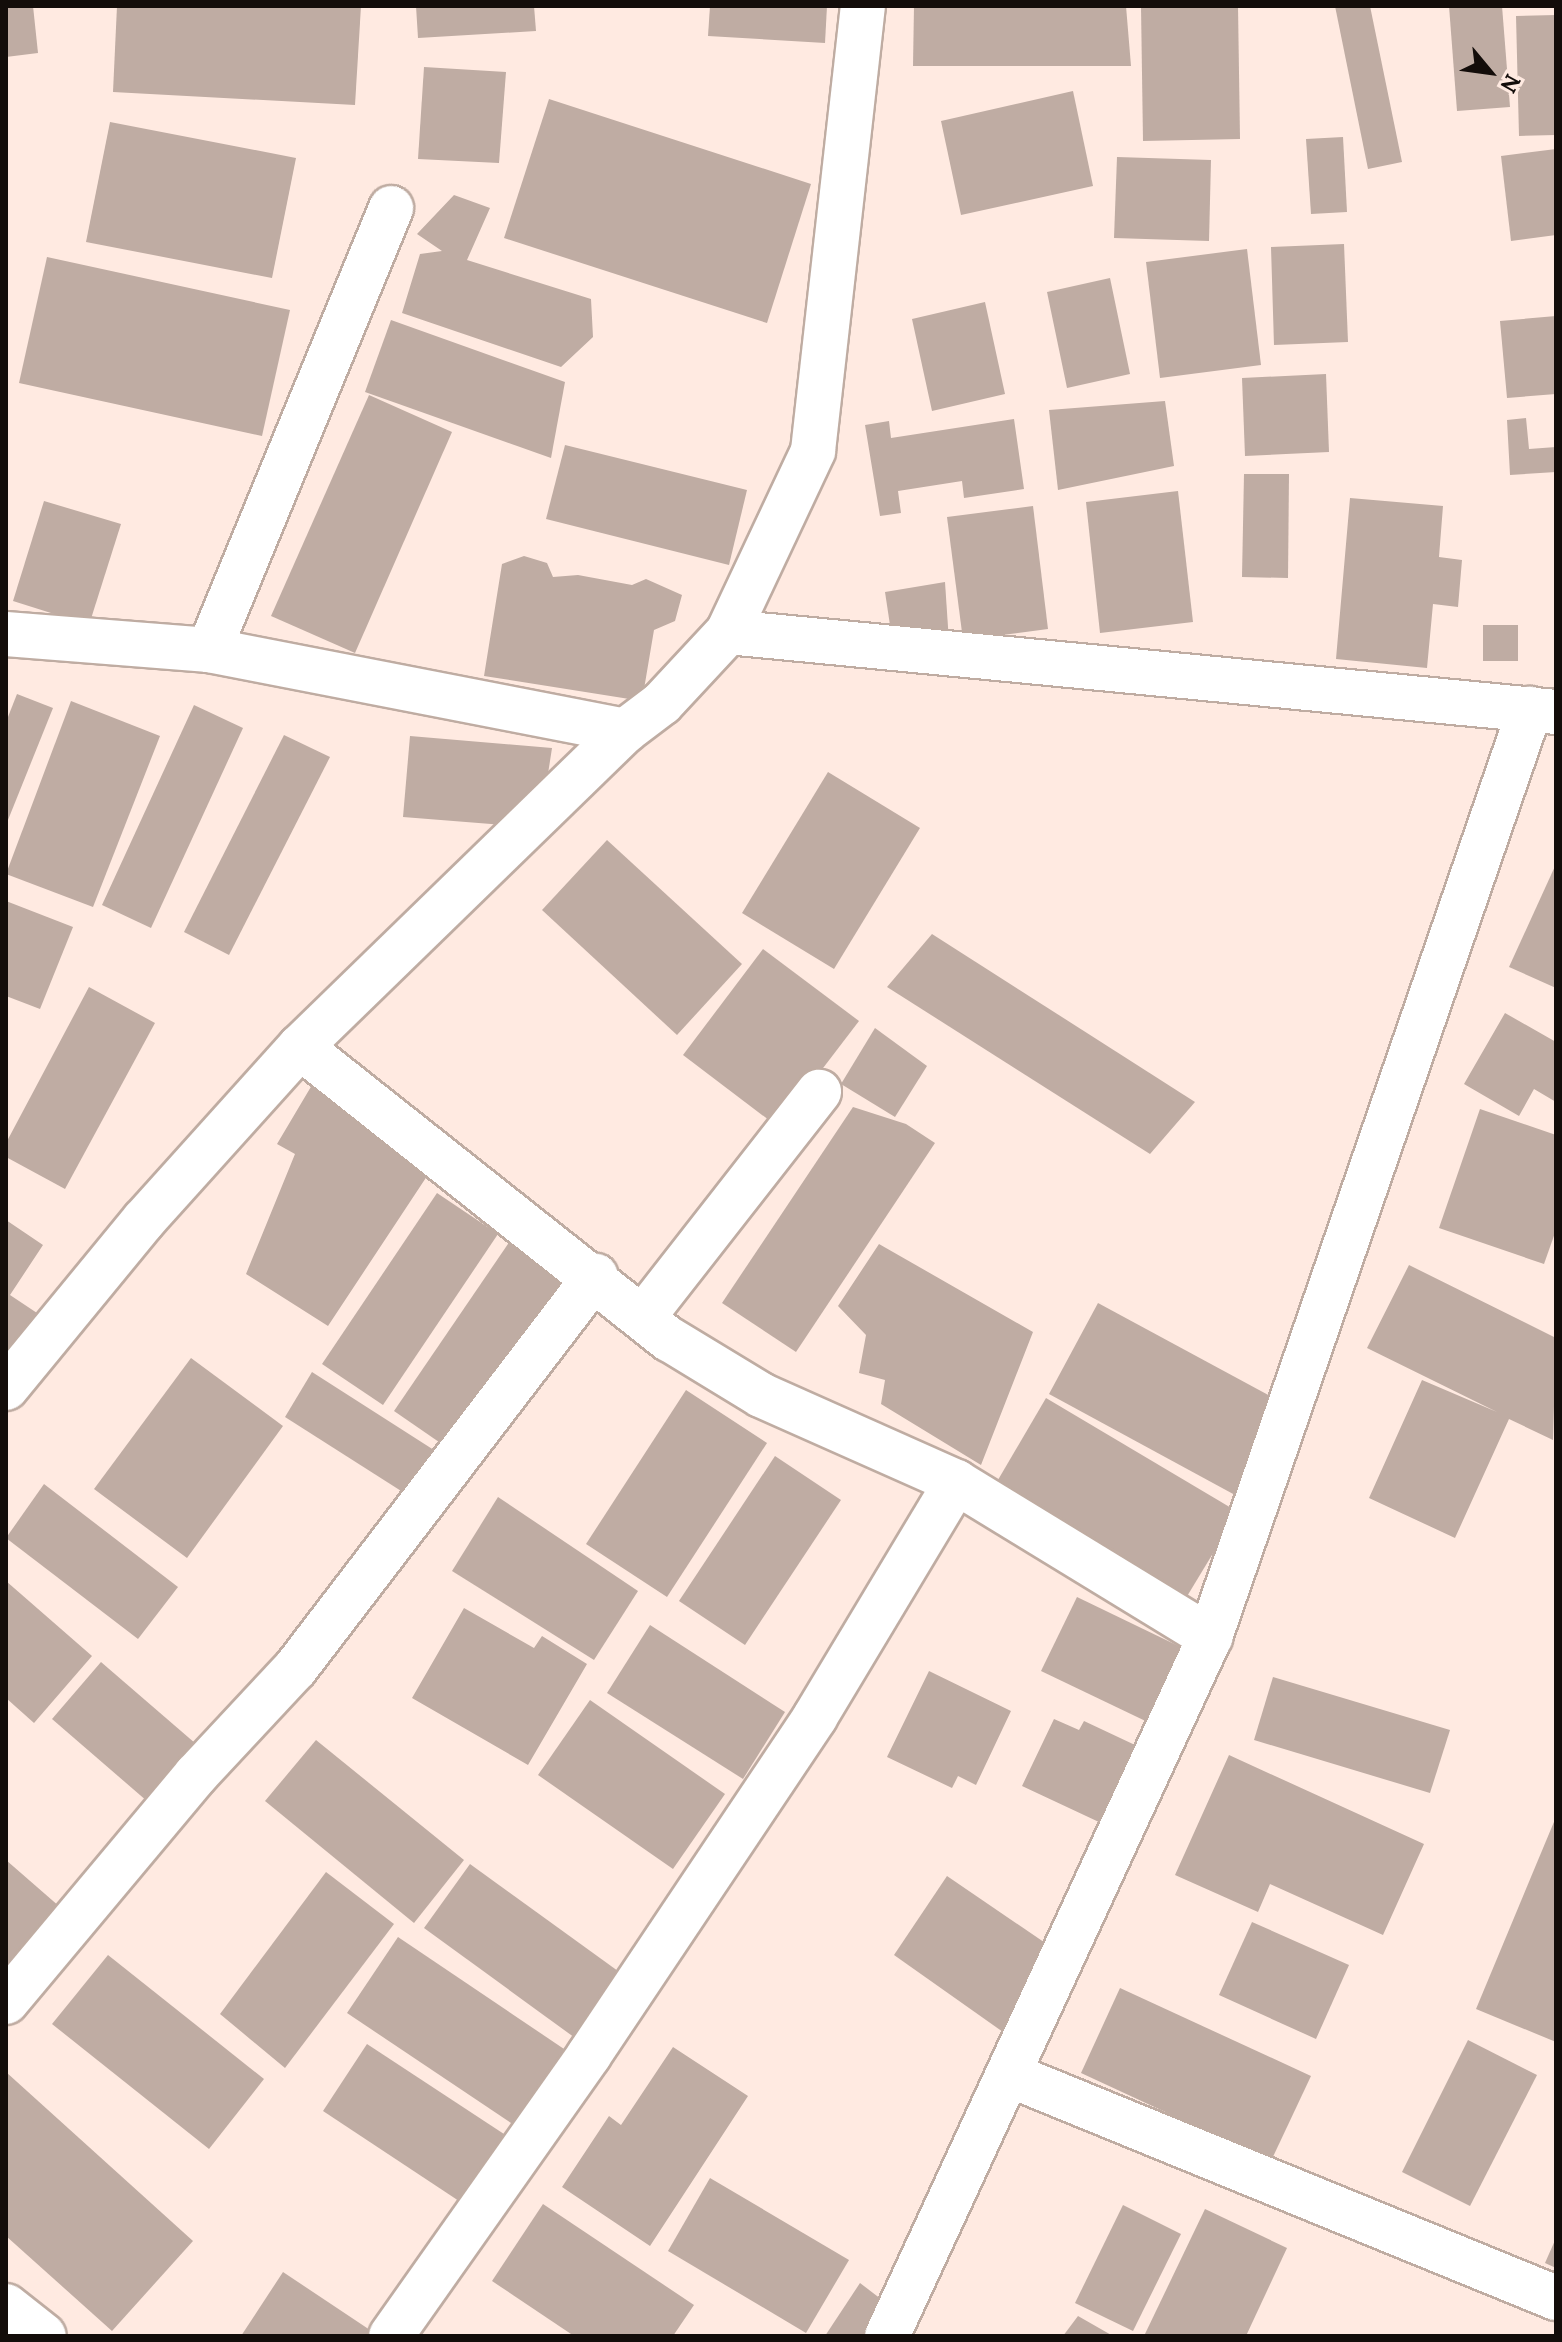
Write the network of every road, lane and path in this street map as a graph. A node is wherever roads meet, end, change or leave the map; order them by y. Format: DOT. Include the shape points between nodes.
graph roads {
  1 [pos="863,6"];
  2 [pos="391,208"];
  3 [pos="728,632"];
  4 [pos="6,634"];
  5 [pos="209,650"];
  6 [pos="1543,710"];
  7 [pos="625,731"];
  8 [pos="300,1047"];
  9 [pos="819,1092"];
  10 [pos="596,1276"];
  11 [pos="643,1317"];
  12 [pos="6,1388"];
  13 [pos="956,1482"];
  14 [pos="1210,1637"];
  15 [pos="6,2002"];
  16 [pos="1010,2075"];
  17 [pos="1556,2298"];
  18 [pos="6,2306"];
  19 [pos="44,2336"];
  20 [pos="391,2336"];
  21 [pos="887,2336"];
  1 -- 3 [label="street" via="813,451"];
  2 -- 5 [label="street"];
  3 -- 6 [label="street"];
  3 -- 7 [label="street" via="662,703"];
  4 -- 5 [label="street"];
  5 -- 7 [label="street"];
  6 -- 14 [label="street"];
  7 -- 8 [label="street"];
  8 -- 10 [label="street"];
  8 -- 12 [label="street" via="144,1220"];
  9 -- 11 [label="street"];
  10 -- 11 [label="street"];
  10 -- 15 [label="street" via="295,1669 196,1775"];
  11 -- 13 [label="street" via="669,1339 761,1395"];
  13 -- 14 [label="street"];
  13 -- 20 [label="street" via="806,1730 589,2055"];
  14 -- 16 [label="street"];
  16 -- 17 [label="street"];
  16 -- 21 [label="street"];
  18 -- 19 [label="street"];
}
